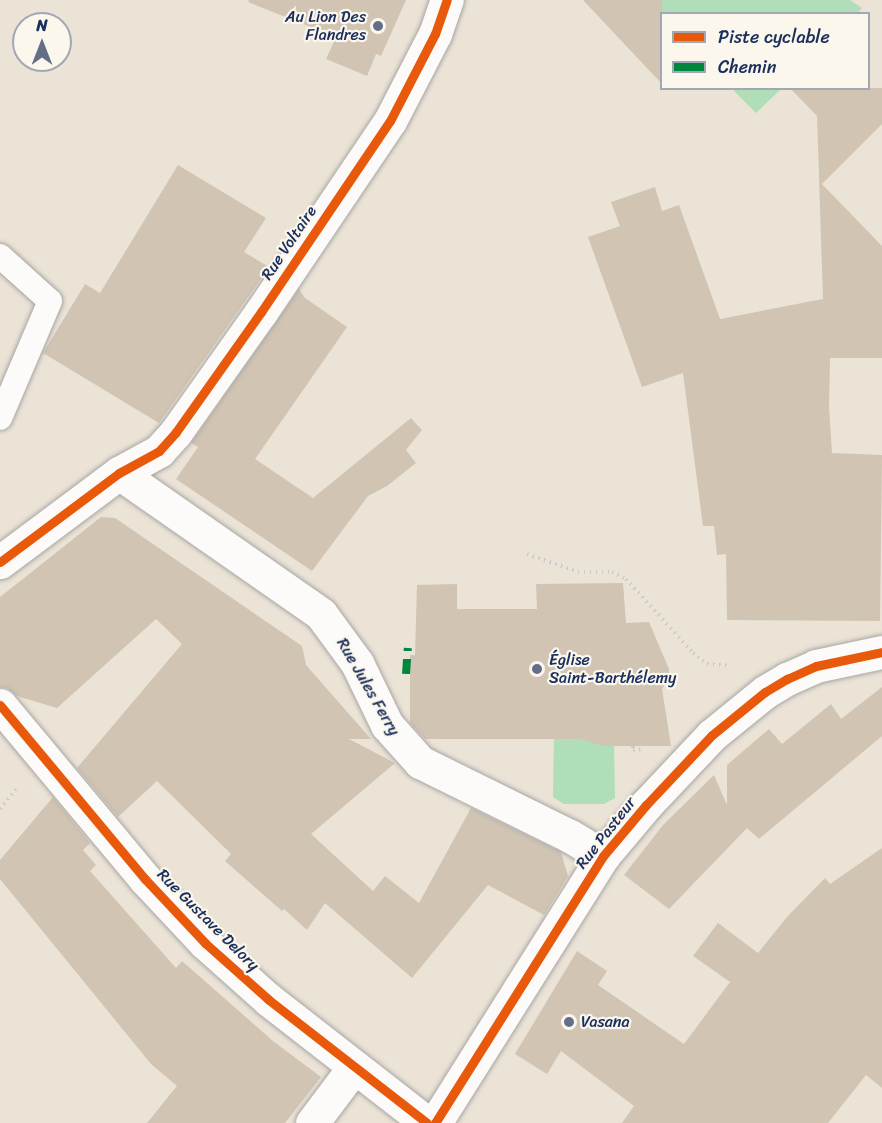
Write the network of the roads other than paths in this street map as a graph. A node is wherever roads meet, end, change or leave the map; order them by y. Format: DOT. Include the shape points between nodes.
graph roads {
  1 [pos="447,0"];
  2 [pos="0,256"];
  3 [pos="0,418"];
  4 [pos="119,474"];
  5 [pos="0,562"];
  6 [pos="882,652"];
  7 [pos="0,705"];
  8 [pos="603,856"];
  9 [pos="354,1067"];
  10 [pos="312,1123"];
  11 [pos="427,1123"];
  12 [pos="435,1123"];
  1 -- 4 [label="street, Rue Voltaire" via="435,34 390,121 261,312 176,432 159,451"];
  2 -- 3 [label="lane" via="50,301"];
  4 -- 5 [label="street, Rue Voltaire"];
  4 -- 8 [label="street, Rue Jules Ferry" via="321,614 357,663 387,725 420,762"];
  6 -- 8 [label="street, Rue Pasteur" via="816,666 765,692 712,735"];
  7 -- 9 [label="street, Rue Gustave Delory" via="197,936 269,1000"];
  8 -- 12 [label="street, Rue Pasteur"];
  9 -- 10 [label="street"];
  9 -- 11 [label="street, Rue Gustave Delory"];
}
